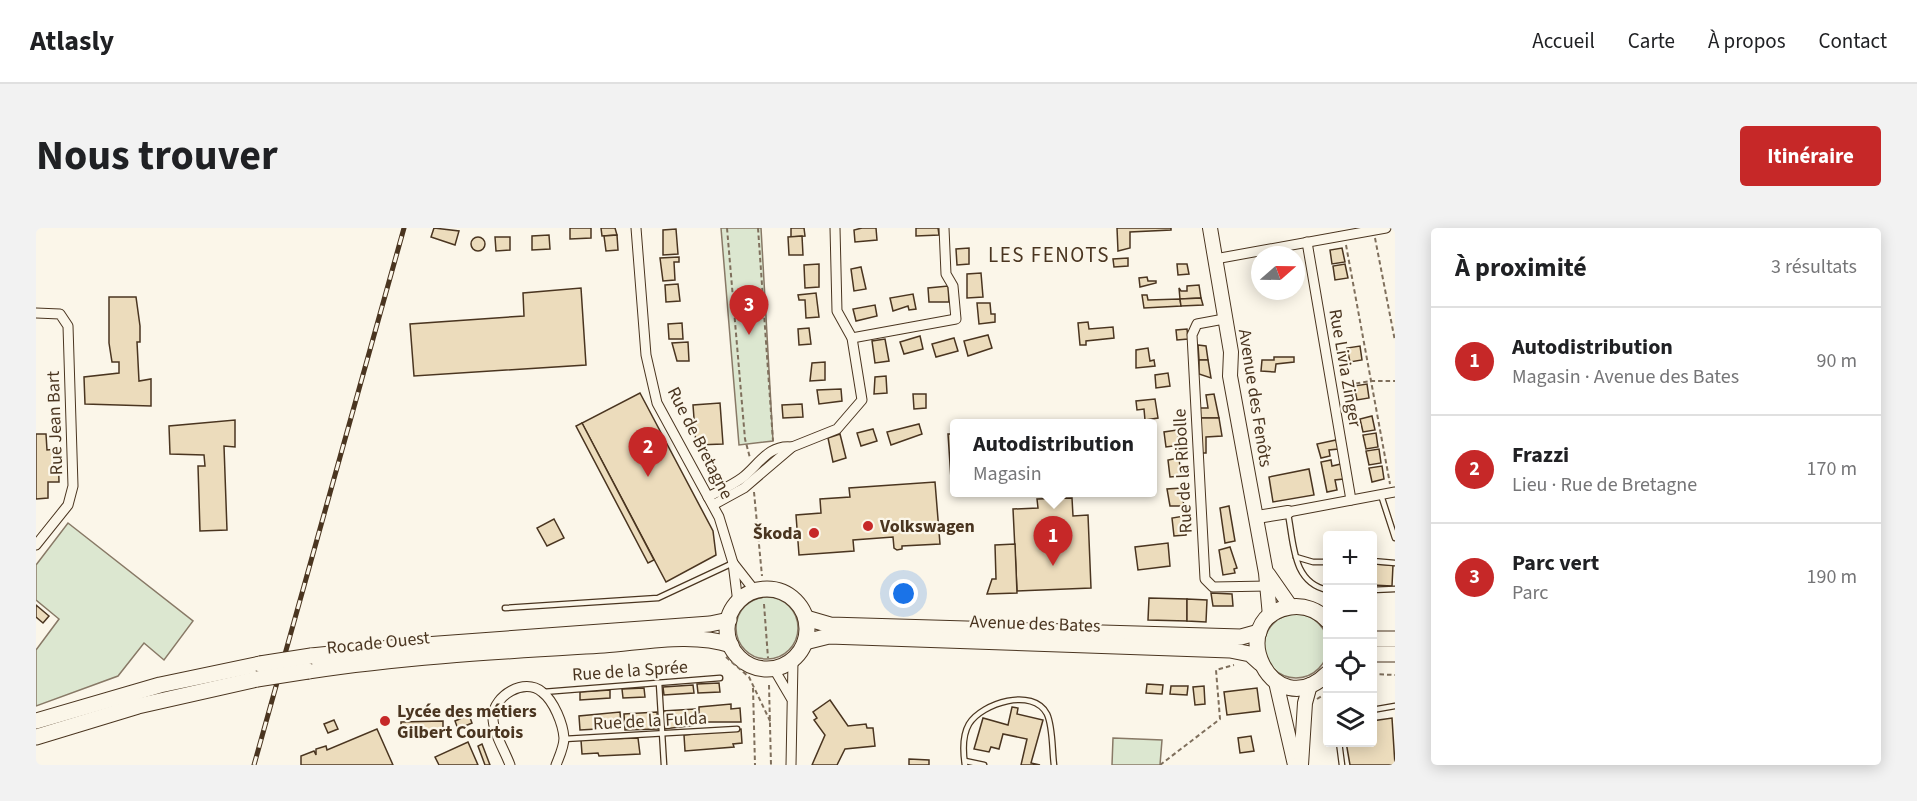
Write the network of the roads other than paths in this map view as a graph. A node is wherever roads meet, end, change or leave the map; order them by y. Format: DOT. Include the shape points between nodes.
graph roads {
  1 [pos="636,228"];
  2 [pos="835,228"];
  3 [pos="944,228"];
  4 [pos="1210,228"];
  5 [pos="1386,228"];
  6 [pos="1306,242"];
  7 [pos="1215,259"];
  8 [pos="36,312"];
  9 [pos="1224,318"];
  10 [pos="852,338"];
  11 [pos="792,447"];
  12 [pos="1393,492"];
  13 [pos="1381,495"];
  14 [pos="1352,500"];
  15 [pos="711,501"];
  16 [pos="1288,512"];
  17 [pos="1257,517"];
  18 [pos="1395,538"];
  19 [pos="36,545"];
  20 [pos="1296,557"];
  21 [pos="1377,561"];
  22 [pos="1323,562"];
  23 [pos="733,563"];
  24 [pos="1395,563"];
  25 [pos="1267,579"];
  26 [pos="1323,589"];
  27 [pos="1395,589"];
  28 [pos="1377,590"];
  29 [pos="760,597"];
  30 [pos="738,603"];
  31 [pos="1291,607"];
  32 [pos="505,608"];
  33 [pos="1270,616"];
  34 [pos="806,618"];
  35 [pos="1323,618"];
  36 [pos="729,620"];
  37 [pos="1259,632"];
  38 [pos="1377,639"];
  39 [pos="1395,639"];
  40 [pos="806,642"];
  41 [pos="725,649"];
  42 [pos="1377,654"];
  43 [pos="1395,654"];
  44 [pos="793,661"];
  45 [pos="1260,663"];
  46 [pos="310,664"];
  47 [pos="771,664"];
  48 [pos="1323,677"];
  49 [pos="720,678"];
  50 [pos="1276,682"];
  51 [pos="658,683"];
  52 [pos="1310,686"];
  53 [pos="542,692"];
  54 [pos="792,700"];
  55 [pos="1395,706"];
  56 [pos="1377,709"];
  57 [pos="36,721"];
  58 [pos="737,729"];
  59 [pos="663,734"];
  60 [pos="36,737"];
  61 [pos="564,739"];
  62 [pos="1340,747"];
  63 [pos="965,763"];
  64 [pos="510,765"];
  65 [pos="556,765"];
  66 [pos="664,765"];
  67 [pos="791,765"];
  68 [pos="984,765"];
  69 [pos="1054,765"];
  70 [pos="1296,765"];
  71 [pos="1301,765"];
  72 [pos="1342,765"];
  1 -- 15 [label="street, Rue de Bretagne" via="646,355 657,403"];
  2 -- 10 [label="street" via="837,311"];
  3 -- 10 [label="street" via="946,273 953,286 956,319"];
  4 -- 7 [label="main road, Avenue des Fenôts"];
  5 -- 6 [label="street"];
  6 -- 7 [label="street"];
  6 -- 14 [label="street, Rue Livia Zinger"];
  7 -- 9 [label="main road, Avenue des Fenôts"];
  8 -- 19 [label="street, Rue Jean Bart" via="60,314 68,327 74,476 68,505"];
  9 -- 17 [label="main road, Avenue des Fenôts" via="1231,352 1230,376"];
  9 -- 25 [label="street, Rue de la Ribolle" via="1197,324 1192,335 1205,579 1212,587"];
  10 -- 11 [label="street" via="862,400 837,429"];
  11 -- 15 [label="street" via="753,480"];
  11 -- 15 [label="street" via="774,450"];
  12 -- 13 [label="street"];
  13 -- 14 [label="street"];
  13 -- 18 [label="lane"];
  14 -- 16 [label="street"];
  15 -- 23 [label="street, Rue de Bretagne"];
  16 -- 17 [label="street"];
  16 -- 20 [label="lane"];
  17 -- 25 [label="main road, Avenue des Fenôts"];
  20 -- 22 [label="lane"];
  20 -- 26 [label="lane" via="1301,574"];
  21 -- 24 [label="lane"];
  23 -- 29 [label="street, Rue de Bretagne"];
  23 -- 30 [label="street, Rue de Bretagne"];
  23 -- 32 [label="lane" via="658,598"];
  25 -- 31 [label="main road, Avenue des Fenôts"];
  25 -- 33 [label="main road, Avenue des Fenôts"];
  27 -- 28 [label="lane"];
  29 -- 30 [label="main road"];
  29 -- 34 [label="main road" via="768,589 792,597"];
  30 -- 36 [label="main road"];
  31 -- 33 [label="main road"];
  31 -- 35 [label="main road" via="1309,608"];
  33 -- 37 [label="main road"];
  34 -- 37 [label="main road, Avenue des Bates" via="830,625 1241,638"];
  34 -- 40 [label="main road"];
  36 -- 41 [label="main road"];
  36 -- 46 [label="main road, Rocade Ouest" via="411,646"];
  37 -- 45 [label="main road"];
  38 -- 39 [label="main road"];
  40 -- 44 [label="main road"];
  40 -- 45 [label="main road, Avenue des Bates" via="829,636 1240,651"];
  41 -- 46 [label="main road, Rocade Ouest" via="712,638"];
  41 -- 47 [label="main road" via="753,667"];
  42 -- 43 [label="main road"];
  44 -- 47 [label="main road"];
  44 -- 54 [label="street"];
  45 -- 50 [label="main road, Avenue des Bates"];
  46 -- 57 [label="main road, Rocade Ouest, bridge" via="260,664 160,685"];
  46 -- 60 [label="main road, Rocade Ouest, bridge" via="138,706"];
  47 -- 54 [label="street"];
  48 -- 52 [label="main road"];
  49 -- 51 [label="lane, Rue de la Sprée"];
  50 -- 52 [label="main road" via="1292,687"];
  50 -- 70 [label="main road"];
  51 -- 53 [label="lane, Rue de la Sprée"];
  51 -- 59 [label="lane"];
  52 -- 71 [label="main road" via="1305,703"];
  53 -- 61 [label="street" via="557,716"];
  53 -- 64 [label="street" via="521,688 504,694 498,701 493,719"];
  54 -- 67 [label="street"];
  55 -- 56 [label="lane"];
  58 -- 59 [label="lane, Rue de la Fulda"];
  59 -- 61 [label="lane, Rue de la Fulda"];
  59 -- 66 [label="lane"];
  61 -- 65 [label="street"];
  62 -- 72 [label="lane"];
  63 -- 68 [label="lane"];
  63 -- 69 [label="lane" via="963,744 970,722 1002,702 1026,700 1038,704 1047,714"];
}
